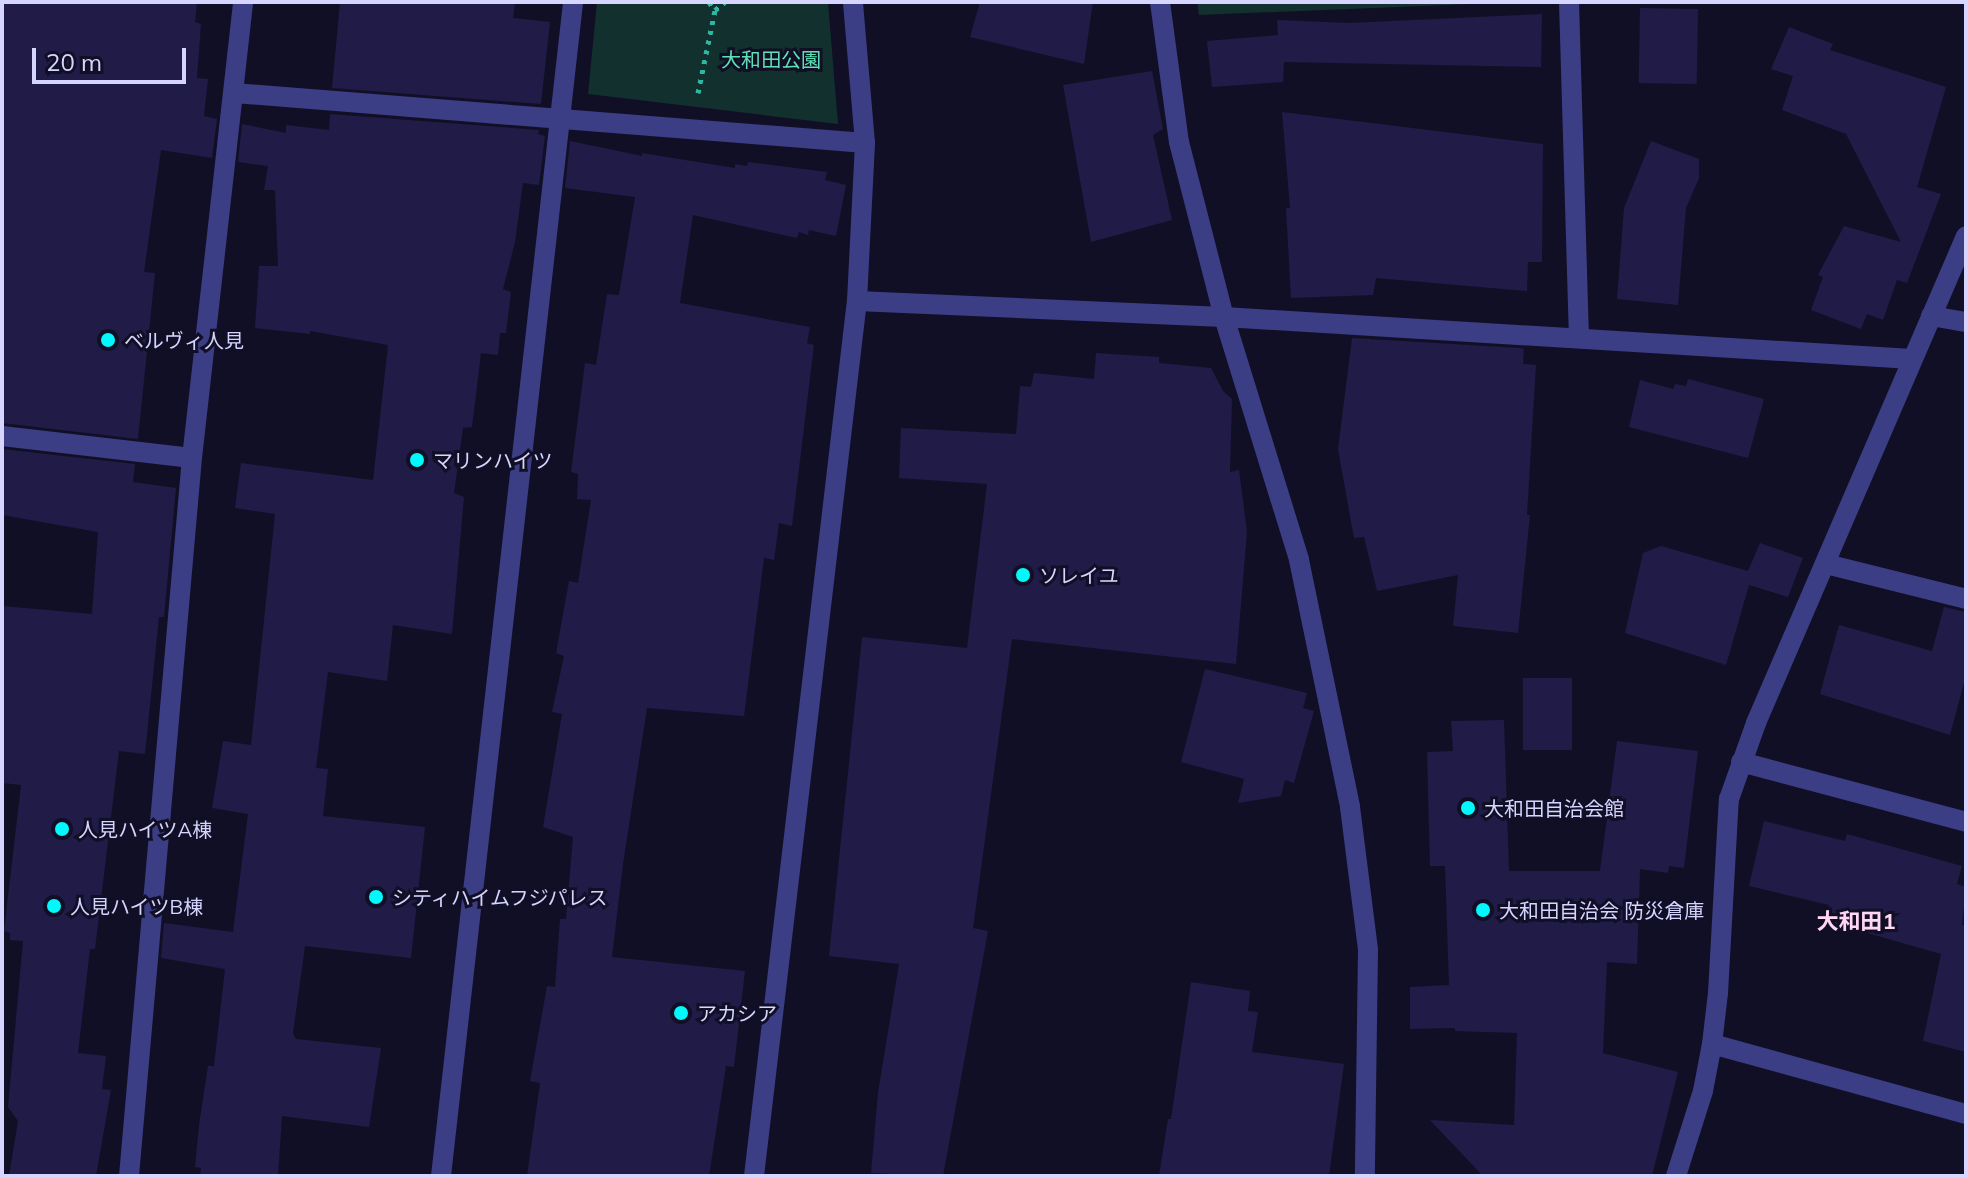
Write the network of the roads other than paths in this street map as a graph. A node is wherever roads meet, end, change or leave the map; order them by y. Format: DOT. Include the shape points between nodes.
graph roads {
  1 [pos="243,2"];
  2 [pos="573,2"];
  3 [pos="853,2"];
  4 [pos="1160,2"];
  5 [pos="1569,2"];
  6 [pos="234,93"];
  7 [pos="561,119"];
  8 [pos="865,143"];
  9 [pos="1966,236"];
  10 [pos="857,301"];
  11 [pos="1931,316"];
  12 [pos="1224,317"];
  13 [pos="1966,322"];
  14 [pos="1579,338"];
  15 [pos="1912,359"];
  16 [pos="2,436"];
  17 [pos="192,458"];
  18 [pos="1826,564"];
  19 [pos="1966,599"];
  20 [pos="1741,762"];
  21 [pos="1966,822"];
  22 [pos="1712,1044"];
  23 [pos="1966,1114"];
  24 [pos="129,1176"];
  25 [pos="441,1176"];
  26 [pos="754,1176"];
  27 [pos="1365,1176"];
  28 [pos="1676,1176"];
  1 -- 6 [label="street"];
  2 -- 7 [label="street"];
  3 -- 8 [label="street"];
  4 -- 12 [label="street" via="1179,142"];
  5 -- 14 [label="street"];
  6 -- 7 [label="street"];
  6 -- 17 [label="street"];
  7 -- 8 [label="street"];
  7 -- 25 [label="street"];
  8 -- 10 [label="street"];
  9 -- 11 [label="street"];
  10 -- 12 [label="street"];
  10 -- 26 [label="street"];
  11 -- 13 [label="street"];
  11 -- 15 [label="street"];
  12 -- 14 [label="street"];
  12 -- 27 [label="street" via="1299,560 1350,807 1368,950"];
  14 -- 15 [label="street"];
  15 -- 18 [label="street"];
  16 -- 17 [label="street"];
  17 -- 24 [label="street"];
  18 -- 19 [label="street"];
  18 -- 20 [label="street"];
  20 -- 21 [label="street"];
  20 -- 22 [label="street" via="1725,835"];
  22 -- 23 [label="street"];
  22 -- 28 [label="street"];
}
